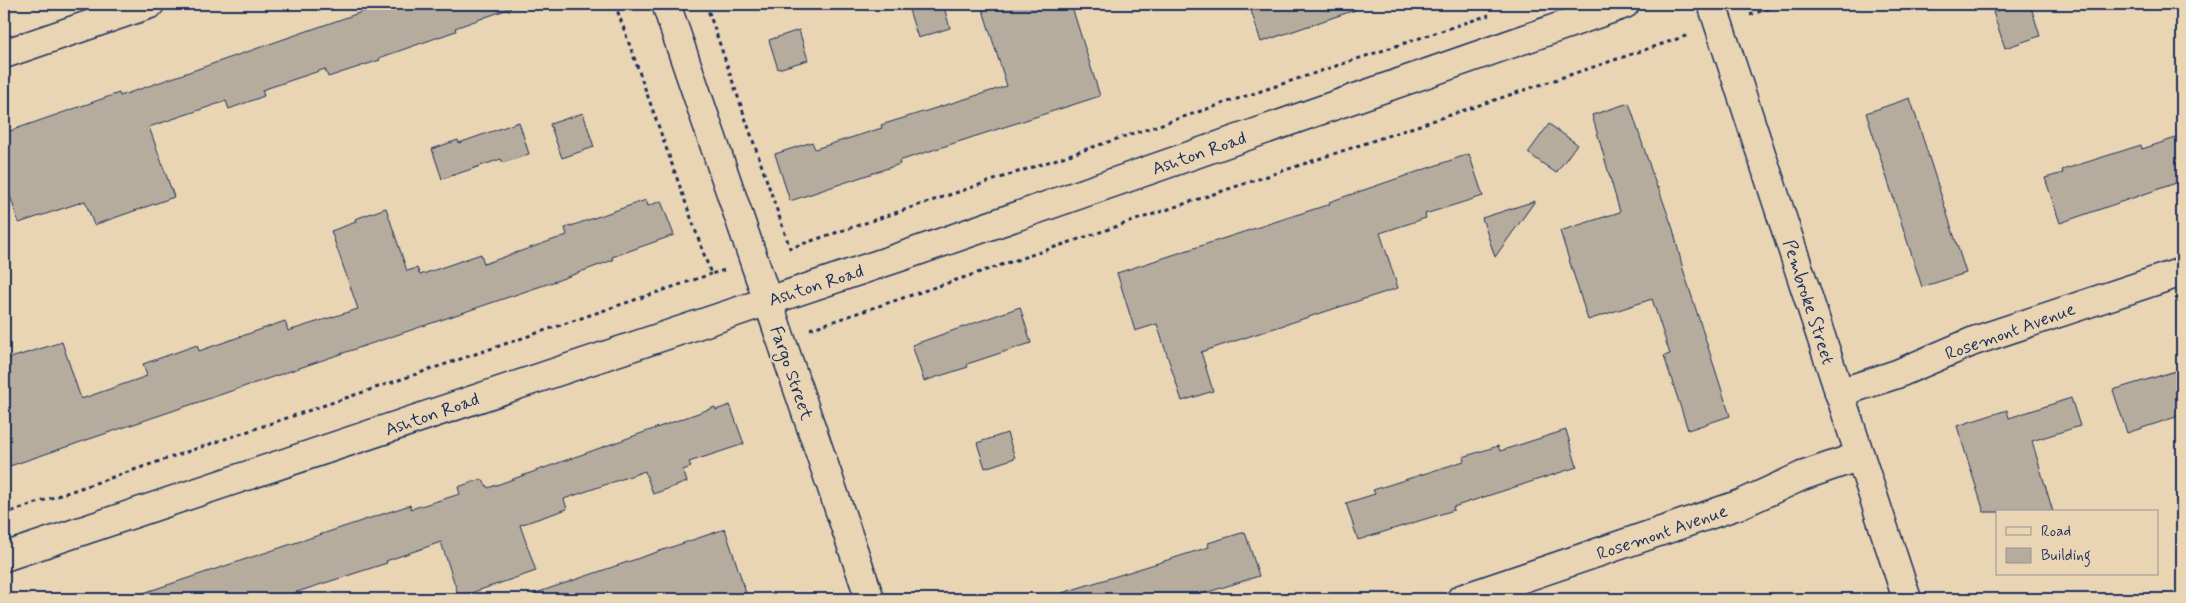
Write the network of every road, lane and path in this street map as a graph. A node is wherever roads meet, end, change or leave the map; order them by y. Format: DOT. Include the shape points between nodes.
graph roads {
  1 [pos="150,4"];
  2 [pos="614,4"];
  3 [pos="666,4"];
  4 [pos="706,4"];
  5 [pos="1625,4"];
  6 [pos="1712,4"];
  7 [pos="1775,6"];
  8 [pos="1495,13"];
  9 [pos="1744,17"];
  10 [pos="1692,34"];
  11 [pos="4,54"];
  12 [pos="728,269"];
  13 [pos="2182,272"];
  14 [pos="711,274"];
  15 [pos="768,301"];
  16 [pos="803,332"];
  17 [pos="1839,393"];
  18 [pos="1860,456"];
  19 [pos="4,514"];
  20 [pos="4,557"];
  21 [pos="870,599"];
  22 [pos="1461,599"];
  23 [pos="1907,599"];
  1 -- 11 [label="street"];
  2 -- 14 [label="path"];
  3 -- 15 [label="street, Fargo Street"];
  4 -- 8 [label="path" via="790,248"];
  5 -- 15 [label="street, Ashton Road"];
  6 -- 17 [label="street, Pembroke Street"];
  7 -- 9 [label="path"];
  10 -- 16 [label="path"];
  12 -- 14 [label="path"];
  13 -- 17 [label="street, Rosemont Avenue" via="1974,341 1897,374"];
  14 -- 19 [label="path"];
  15 -- 20 [label="street, Ashton Road"];
  15 -- 21 [label="street, Fargo Street"];
  17 -- 18 [label="street, Pembroke Street"];
  18 -- 22 [label="street, Rosemont Avenue" via="1802,476 1741,504"];
  18 -- 23 [label="street, Pembroke Street"];
}
